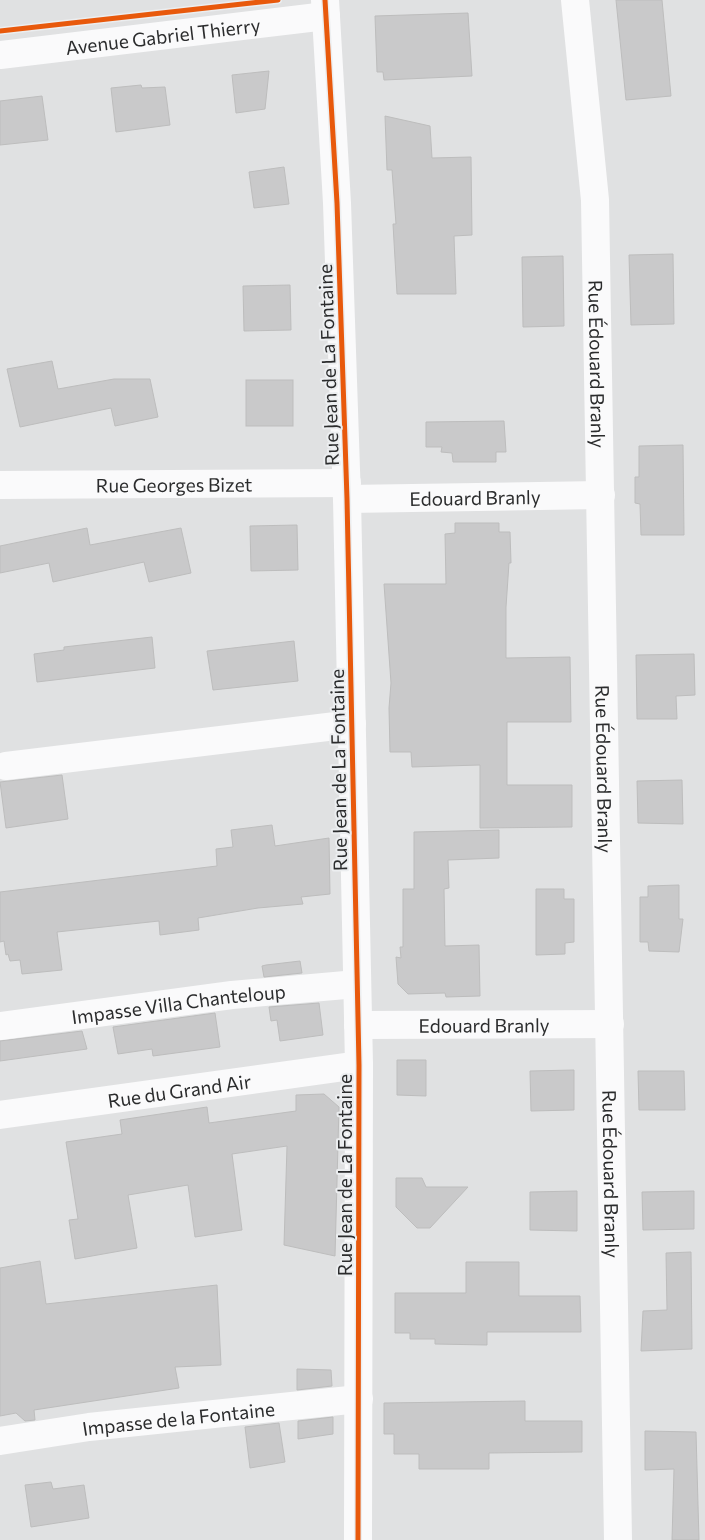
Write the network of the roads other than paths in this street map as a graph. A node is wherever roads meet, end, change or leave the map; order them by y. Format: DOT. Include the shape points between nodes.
graph roads {
  1 [pos="575,0"];
  2 [pos="325,8"];
  3 [pos="0,55"];
  4 [pos="0,485"];
  5 [pos="347,491"];
  6 [pos="601,495"];
  7 [pos="352,724"];
  8 [pos="6,766"];
  9 [pos="357,984"];
  10 [pos="610,1024"];
  11 [pos="358,1025"];
  12 [pos="0,1026"];
  13 [pos="359,1065"];
  14 [pos="0,1115"];
  15 [pos="358,1399"];
  16 [pos="0,1441"];
  17 [pos="358,1540"];
  18 [pos="618,1540"];
  1 -- 6 [label="street, Rue Édouard Branly" via="595,200"];
  2 -- 3 [label="street, Avenue Gabriel Thierry"];
  2 -- 5 [label="street, Rue Jean de La Fontaine"];
  4 -- 5 [label="street, Rue Georges Bizet"];
  5 -- 6 [label="street, Edouard Branly"];
  5 -- 7 [label="street, Rue Jean de La Fontaine"];
  6 -- 10 [label="street, Rue Édouard Branly"];
  7 -- 8 [label="street"];
  7 -- 9 [label="street, Rue Jean de La Fontaine"];
  9 -- 11 [label="street, Rue Jean de La Fontaine"];
  9 -- 12 [label="street, Impasse Villa Chanteloup" via="232,996"];
  10 -- 11 [label="street, Edouard Branly"];
  10 -- 18 [label="street, Rue Édouard Branly"];
  11 -- 13 [label="street, Rue Jean de La Fontaine"];
  13 -- 14 [label="street, Rue du Grand Air"];
  13 -- 15 [label="street, Rue Jean de La Fontaine"];
  15 -- 16 [label="street, Impasse de la Fontaine"];
  15 -- 17 [label="street, Rue Jean de La Fontaine"];
}
